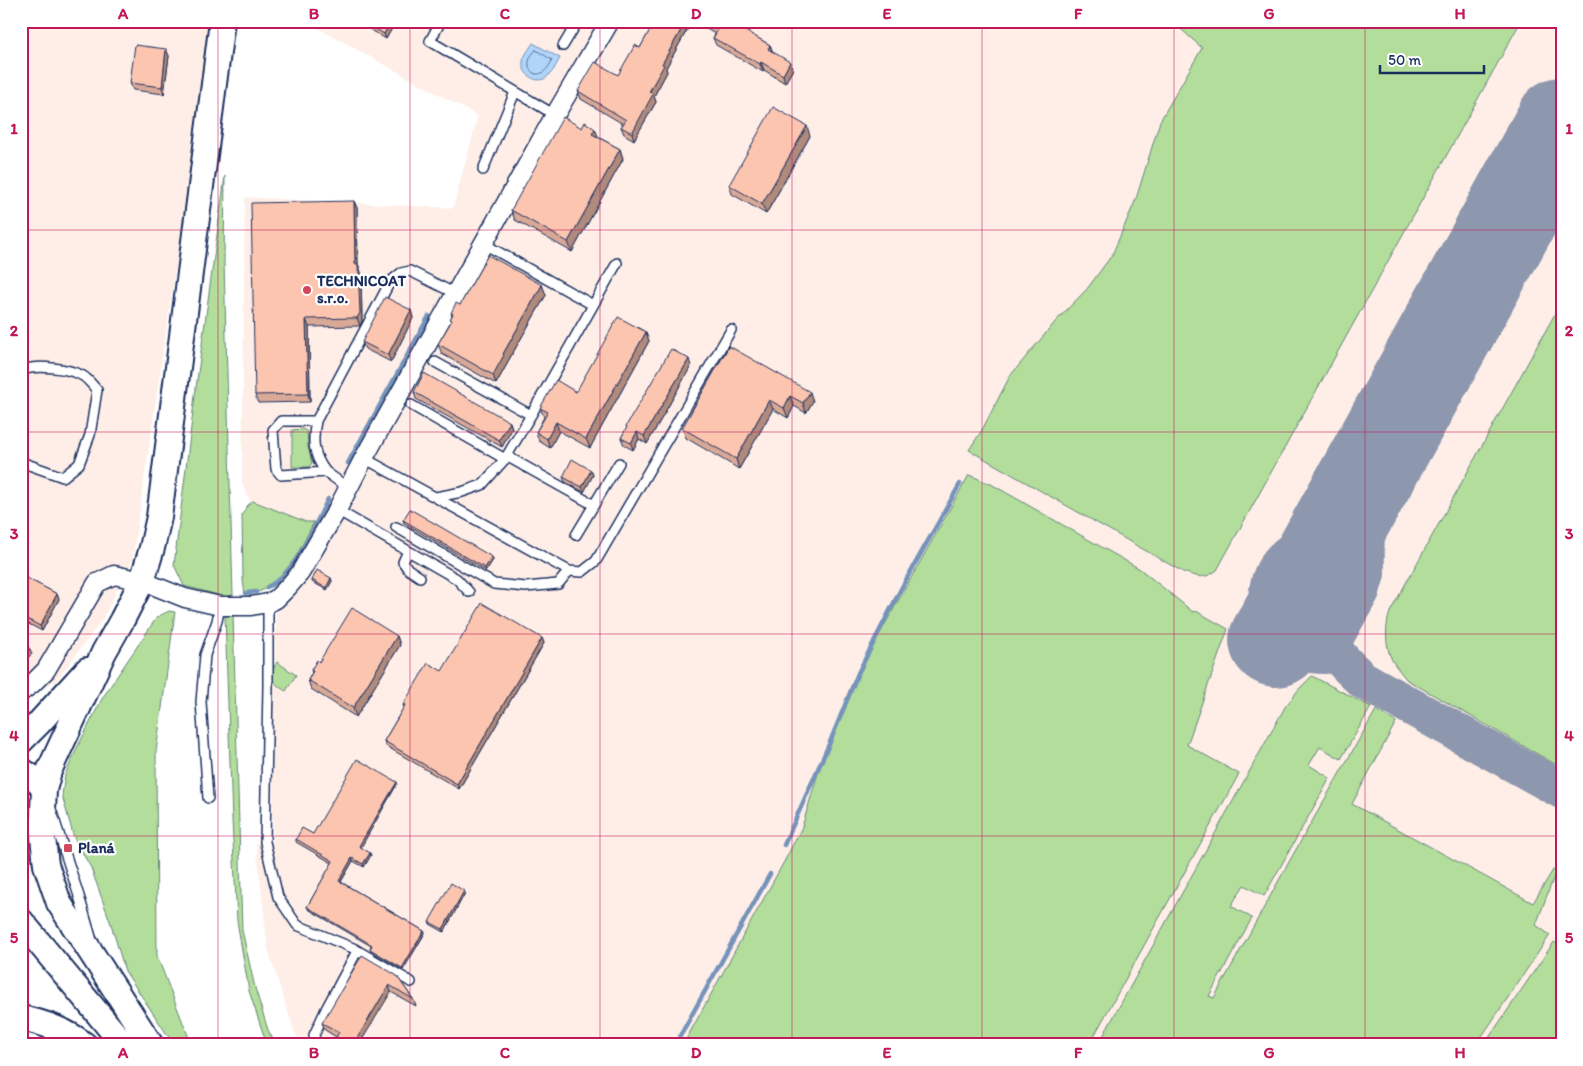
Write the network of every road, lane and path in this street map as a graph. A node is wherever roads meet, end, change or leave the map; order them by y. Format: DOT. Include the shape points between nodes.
graph roads {
  1 [pos="222,21"];
  2 [pos="441,21"];
  3 [pos="578,21"];
  4 [pos="610,21"];
  5 [pos="563,46"];
  6 [pos="515,92"];
  7 [pos="555,115"];
  8 [pos="483,170"];
  9 [pos="484,244"];
  10 [pos="617,263"];
  11 [pos="456,294"];
  12 [pos="593,305"];
  13 [pos="731,330"];
  14 [pos="435,362"];
  15 [pos="21,371"];
  16 [pos="411,405"];
  17 [pos="531,414"];
  18 [pos="316,421"];
  19 [pos="364,458"];
  20 [pos="505,459"];
  21 [pos="21,462"];
  22 [pos="619,463"];
  23 [pos="326,472"];
  24 [pos="348,488"];
  25 [pos="436,497"];
  26 [pos="594,505"];
  27 [pos="337,510"];
  28 [pos="396,528"];
  29 [pos="576,535"];
  30 [pos="432,549"];
  31 [pos="408,551"];
  32 [pos="425,561"];
  33 [pos="569,571"];
  34 [pos="420,577"];
  35 [pos="142,581"];
  36 [pos="468,592"];
  37 [pos="268,603"];
  38 [pos="220,606"];
  39 [pos="104,652"];
  40 [pos="21,692"];
  41 [pos="30,726"];
  42 [pos="21,741"];
  43 [pos="21,770"];
  44 [pos="44,790"];
  45 [pos="208,798"];
  46 [pos="21,921"];
  47 [pos="357,951"];
  48 [pos="411,982"];
  49 [pos="21,1018"];
  50 [pos="85,1045"];
  51 [pos="124,1045"];
  52 [pos="151,1045"];
  53 [pos="319,1045"];
  1 -- 35 [label="main road" via="159,516"];
  2 -- 6 [label="lane" via="430,41"];
  3 -- 5 [label="lane"];
  4 -- 7 [label="street"];
  6 -- 7 [label="lane"];
  6 -- 8 [label="lane"];
  7 -- 9 [label="street"];
  9 -- 11 [label="street"];
  9 -- 12 [label="lane"];
  10 -- 12 [label="lane"];
  11 -- 18 [label="lane" via="410,271 401,273 390,282"];
  11 -- 19 [label="street"];
  12 -- 17 [label="lane"];
  13 -- 33 [label="lane" via="596,561 582,572"];
  14 -- 17 [label="lane"];
  15 -- 21 [label="lane" via="50,366 84,376 97,390 90,435 79,464 63,477"];
  16 -- 20 [label="lane"];
  17 -- 20 [label="lane"];
  18 -- 23 [label="lane" via="314,446"];
  18 -- 23 [label="lane" via="281,421 273,430 276,469 281,475"];
  19 -- 24 [label="street"];
  19 -- 25 [label="lane"];
  20 -- 25 [label="lane" via="482,485"];
  20 -- 26 [label="lane" via="510,458"];
  22 -- 26 [label="lane"];
  23 -- 24 [label="lane"];
  24 -- 27 [label="street"];
  25 -- 33 [label="lane"];
  26 -- 29 [label="lane"];
  27 -- 31 [label="lane"];
  27 -- 37 [label="street" via="300,573 276,599"];
  28 -- 30 [label="lane"];
  30 -- 32 [label="lane"];
  30 -- 33 [label="lane" via="494,584 526,587 558,584"];
  31 -- 32 [label="lane"];
  31 -- 34 [label="lane" via="403,562"];
  32 -- 36 [label="lane" via="457,580"];
  35 -- 38 [label="street" via="185,598"];
  35 -- 39 [label="main road"];
  35 -- 40 [label="street" via="114,575 98,583 46,670"];
  37 -- 38 [label="street"];
  37 -- 47 [label="lane" via="265,842 278,897 297,925"];
  38 -- 45 [label="lane" via="205,655 201,702"];
  39 -- 41 [label="main road"];
  39 -- 44 [label="main road" via="57,752"];
  41 -- 42 [label="main road"];
  43 -- 44 [label="main road" via="38,781"];
  44 -- 52 [label="main road" via="42,828 46,865 59,903"];
  46 -- 51 [label="main road"];
  47 -- 48 [label="lane"];
  47 -- 53 [label="lane" via="314,1035"];
  49 -- 50 [label="main road" via="47,1024"];
}
